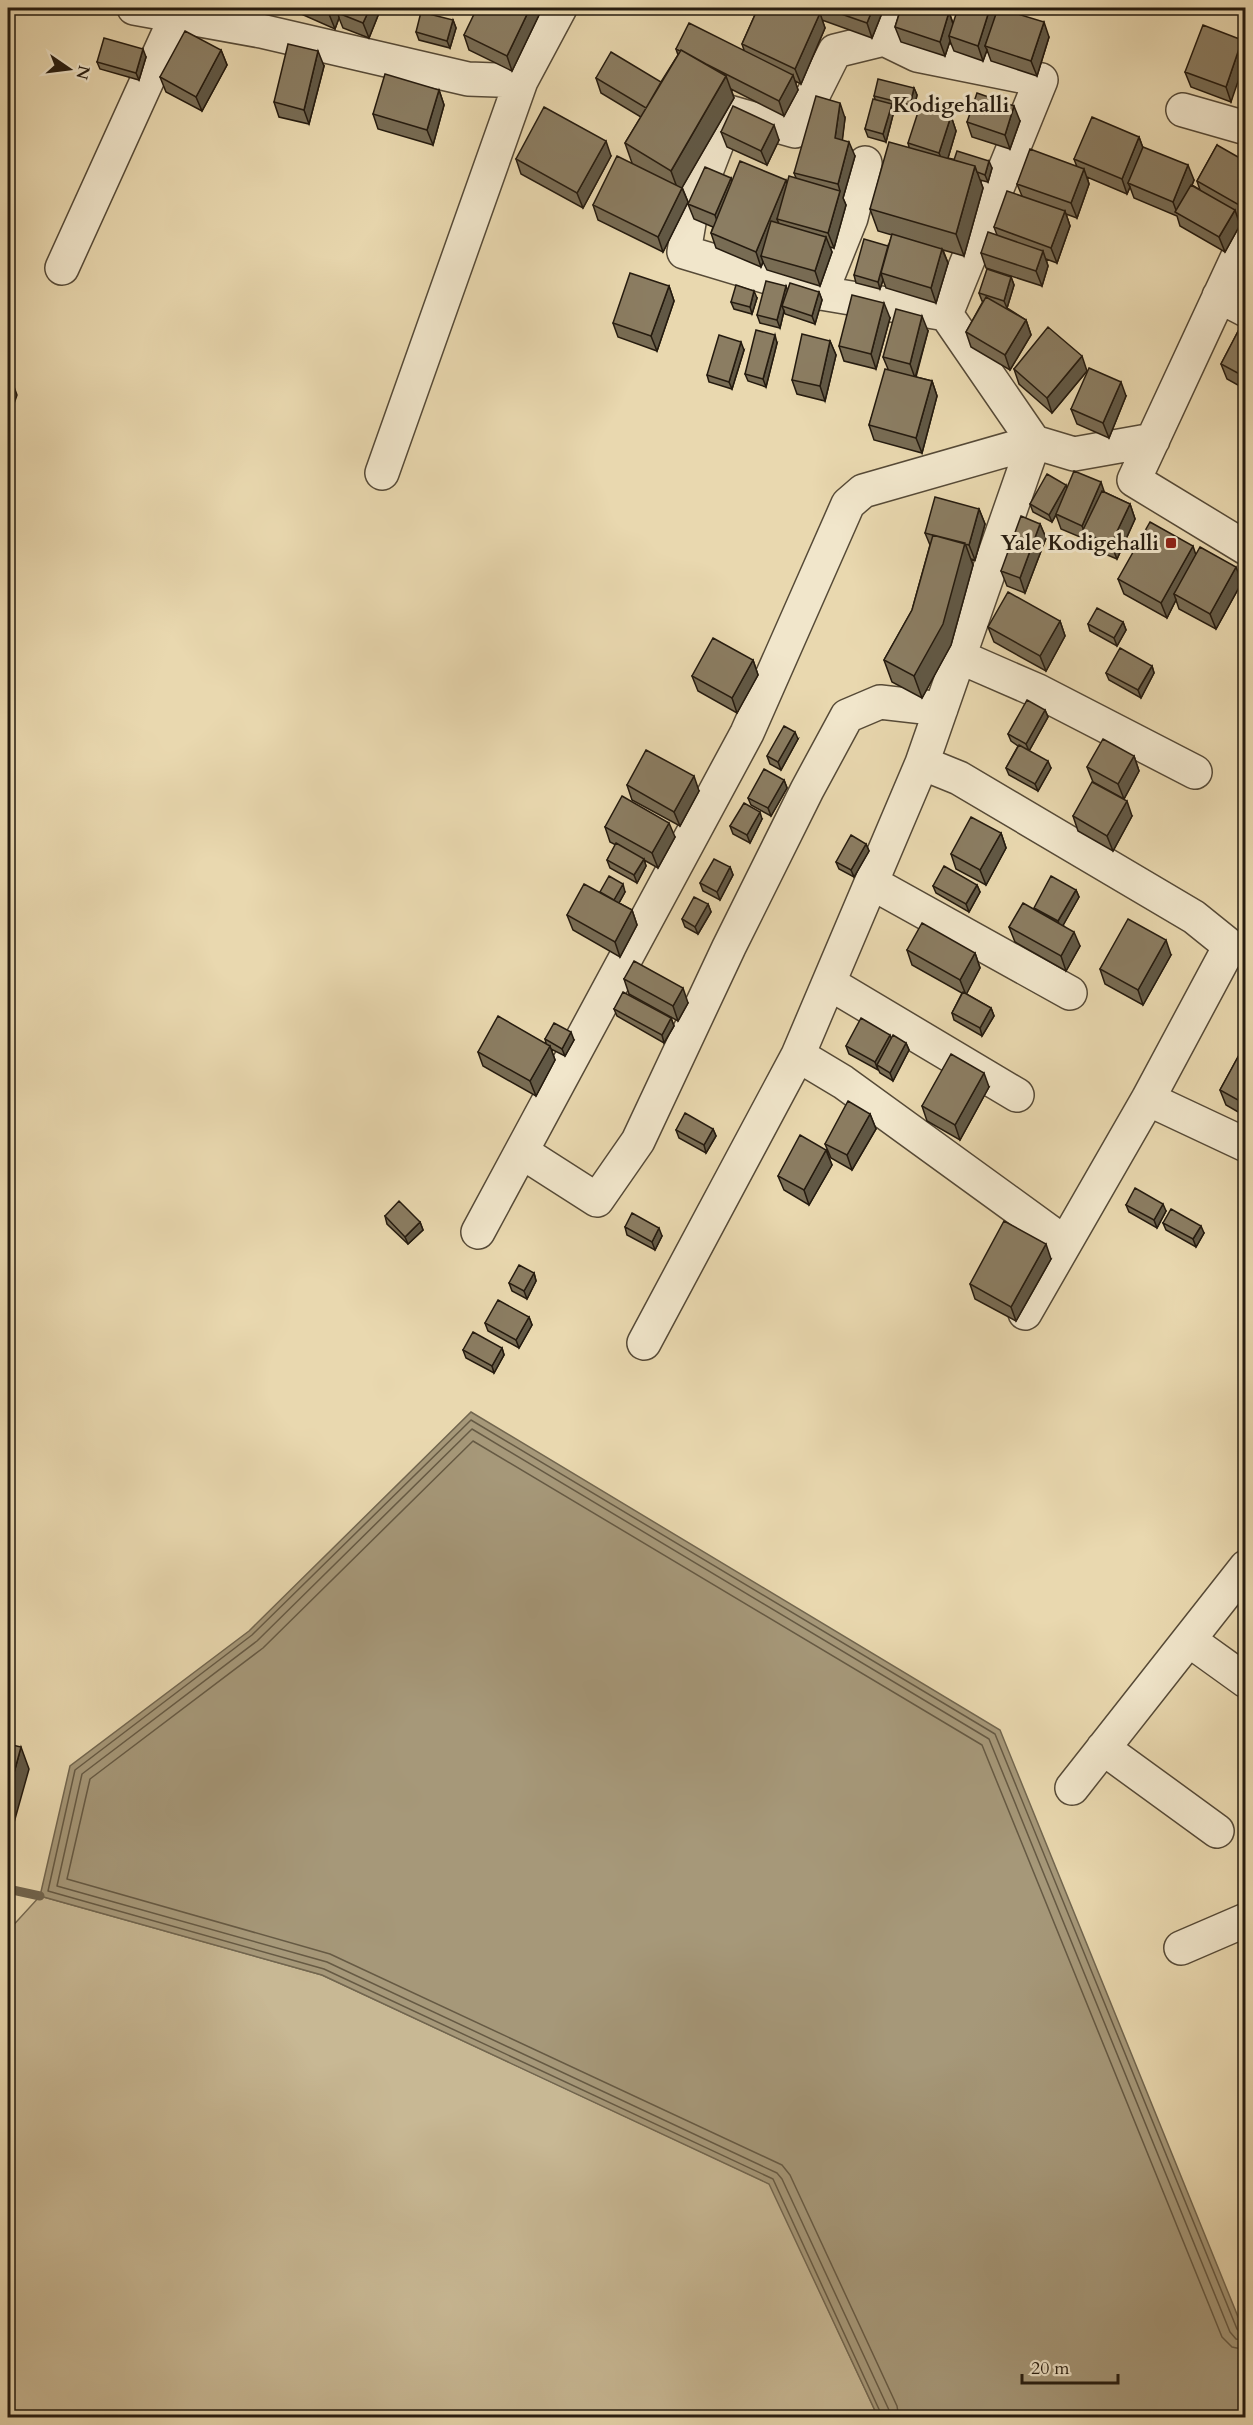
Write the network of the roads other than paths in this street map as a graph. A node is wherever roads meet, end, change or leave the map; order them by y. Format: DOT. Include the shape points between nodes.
graph roads {
  1 [pos="134,8"];
  2 [pos="560,8"];
  3 [pos="898,8"];
  4 [pos="176,17"];
  5 [pos="266,19"];
  6 [pos="884,39"];
  7 [pos="521,81"];
  8 [pos="1183,110"];
  9 [pos="1245,128"];
  10 [pos="865,163"];
  11 [pos="1245,239"];
  12 [pos="62,268"];
  13 [pos="821,293"];
  14 [pos="1232,303"];
  15 [pos="946,314"];
  16 [pos="1153,440"];
  17 [pos="1034,442"];
  18 [pos="382,473"];
  19 [pos="1245,548"];
  20 [pos="960,657"];
  21 [pos="941,709"];
  22 [pos="922,763"];
  23 [pos="1195,772"];
  24 [pos="872,883"];
  25 [pos="1238,949"];
  26 [pos="829,983"];
  27 [pos="1070,993"];
  28 [pos="798,1055"];
  29 [pos="1017,1095"];
  30 [pos="1148,1099"];
  31 [pos="1245,1145"];
  32 [pos="522,1152"];
  33 [pos="478,1232"];
  34 [pos="1065,1243"];
  35 [pos="1025,1313"];
  36 [pos="644,1343"];
  37 [pos="1245,1567"];
  38 [pos="1189,1640"];
  39 [pos="1245,1681"];
  40 [pos="1103,1748"];
  41 [pos="1072,1788"];
  42 [pos="1216,1831"];
  43 [pos="1245,1920"];
  44 [pos="1181,1948"];
  1 -- 4 [label="street"];
  2 -- 7 [label="street"];
  3 -- 6 [label="street"];
  4 -- 5 [label="street"];
  4 -- 12 [label="street"];
  5 -- 7 [label="street" via="468,79"];
  6 -- 13 [label="street" via="835,51 795,131 729,112 691,211 684,252"];
  6 -- 15 [label="street" via="917,55 1041,80"];
  7 -- 18 [label="street"];
  8 -- 9 [label="street"];
  10 -- 13 [label="street" via="851,218"];
  11 -- 14 [label="street"];
  13 -- 15 [label="street"];
  14 -- 16 [label="street"];
  15 -- 17 [label="street"];
  16 -- 17 [label="street" via="1074,454"];
  16 -- 19 [label="street" via="1134,480"];
  17 -- 20 [label="street"];
  17 -- 32 [label="street" via="863,491 848,504 747,733"];
  20 -- 21 [label="street"];
  20 -- 23 [label="street" via="1038,691"];
  21 -- 22 [label="street"];
  21 -- 32 [label="street" via="880,702 847,716 729,947 638,1141 597,1200"];
  22 -- 24 [label="street"];
  22 -- 25 [label="street" via="959,778 1194,917"];
  24 -- 26 [label="street"];
  24 -- 27 [label="street"];
  25 -- 30 [label="street"];
  26 -- 28 [label="street"];
  26 -- 29 [label="street"];
  28 -- 34 [label="street" via="843,1082"];
  28 -- 36 [label="street"];
  30 -- 31 [label="street"];
  30 -- 34 [label="street"];
  32 -- 33 [label="street"];
  34 -- 35 [label="street"];
  37 -- 38 [label="street"];
  38 -- 39 [label="street"];
  38 -- 40 [label="street"];
  40 -- 41 [label="street"];
  40 -- 42 [label="street"];
  43 -- 44 [label="street"];
}
